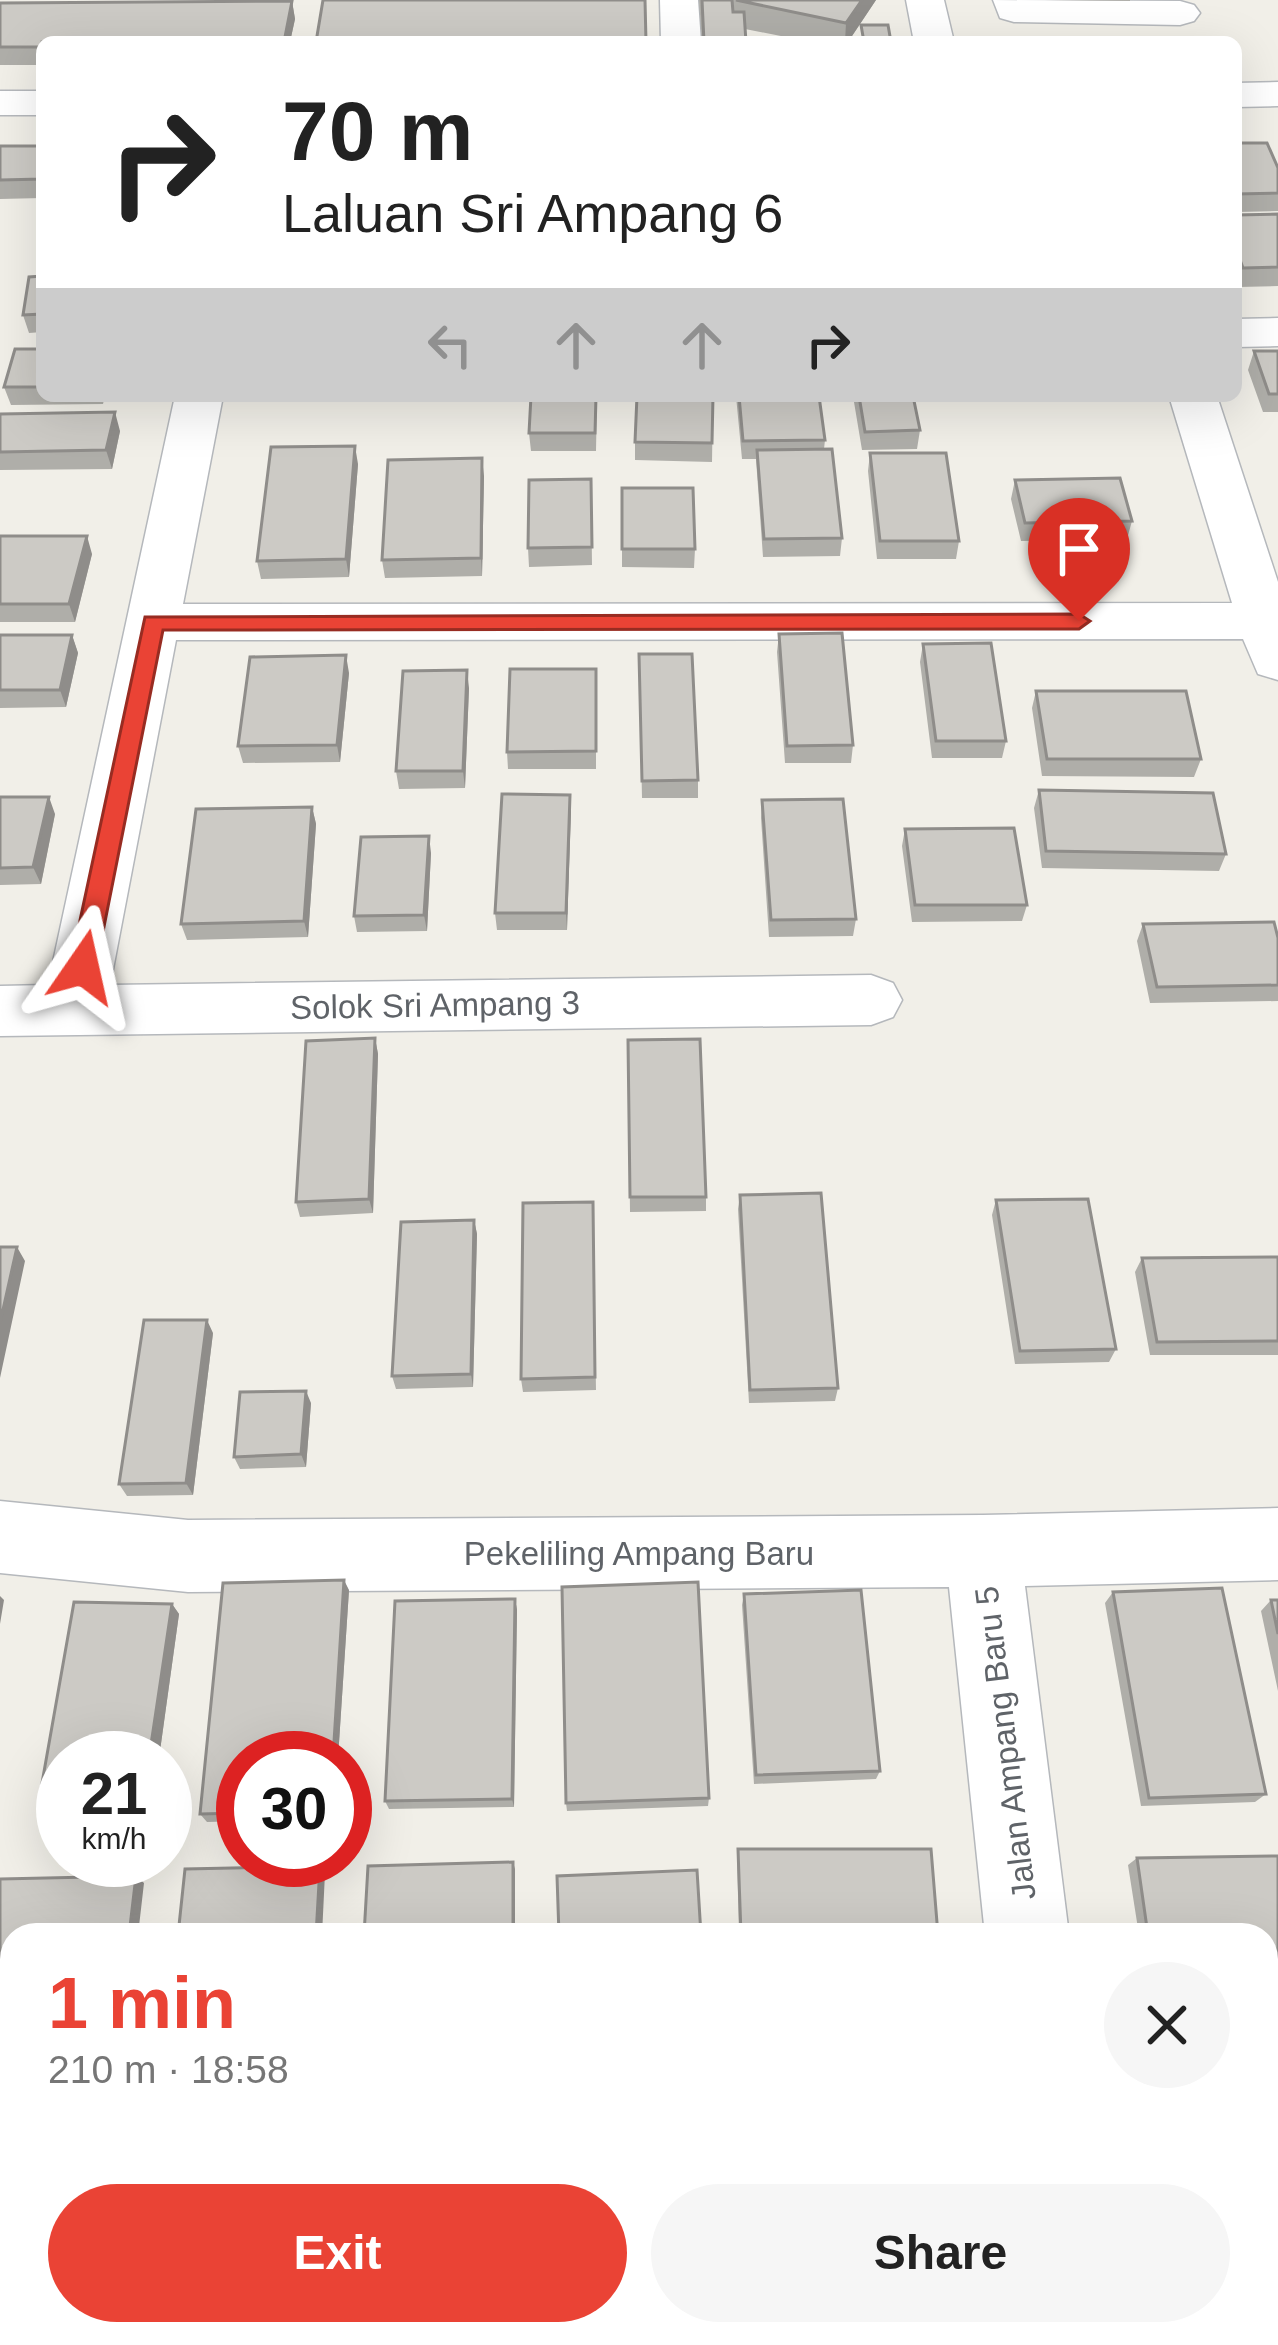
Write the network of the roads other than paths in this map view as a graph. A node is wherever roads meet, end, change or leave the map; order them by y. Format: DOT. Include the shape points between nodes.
graph roads {
  1 [pos="679,0"];
  2 [pos="925,0"];
  3 [pos="1012,0"];
  4 [pos="1182,18"];
  5 [pos="681,36"];
  6 [pos="933,36"];
  7 [pos="1278,94"];
  8 [pos="1242,95"];
  9 [pos="0,103"];
  10 [pos="36,103"];
  11 [pos="1278,332"];
  12 [pos="1242,333"];
  13 [pos="198,402"];
  14 [pos="1195,402"];
  15 [pos="153,622"];
  16 [pos="1271,643"];
  17 [pos="871,1000"];
  18 [pos="74,1010"];
  19 [pos="0,1011"];
  20 [pos="0,1537"];
  21 [pos="1278,1544"];
  22 [pos="983,1551"];
  23 [pos="1027,1923"];
  1 -- 5 [label="street"];
  2 -- 6 [label="street"];
  3 -- 4 [label="street" via="1014,10"];
  7 -- 8 [label="street"];
  9 -- 10 [label="street"];
  11 -- 12 [label="street"];
  13 -- 15 [label="street"];
  14 -- 16 [label="street"];
  15 -- 16 [label="street"];
  15 -- 18 [label="street"];
  17 -- 18 [label="street, Solok Sri Ampang 3"];
  18 -- 19 [label="street, Solok Sri Ampang 3"];
  20 -- 22 [label="street, Pekeliling Ampang Baru" via="188,1556"];
  21 -- 22 [label="street, Pekeliling Ampang Baru"];
  22 -- 23 [label="street, Jalan Ampang Baru 5"];
}
